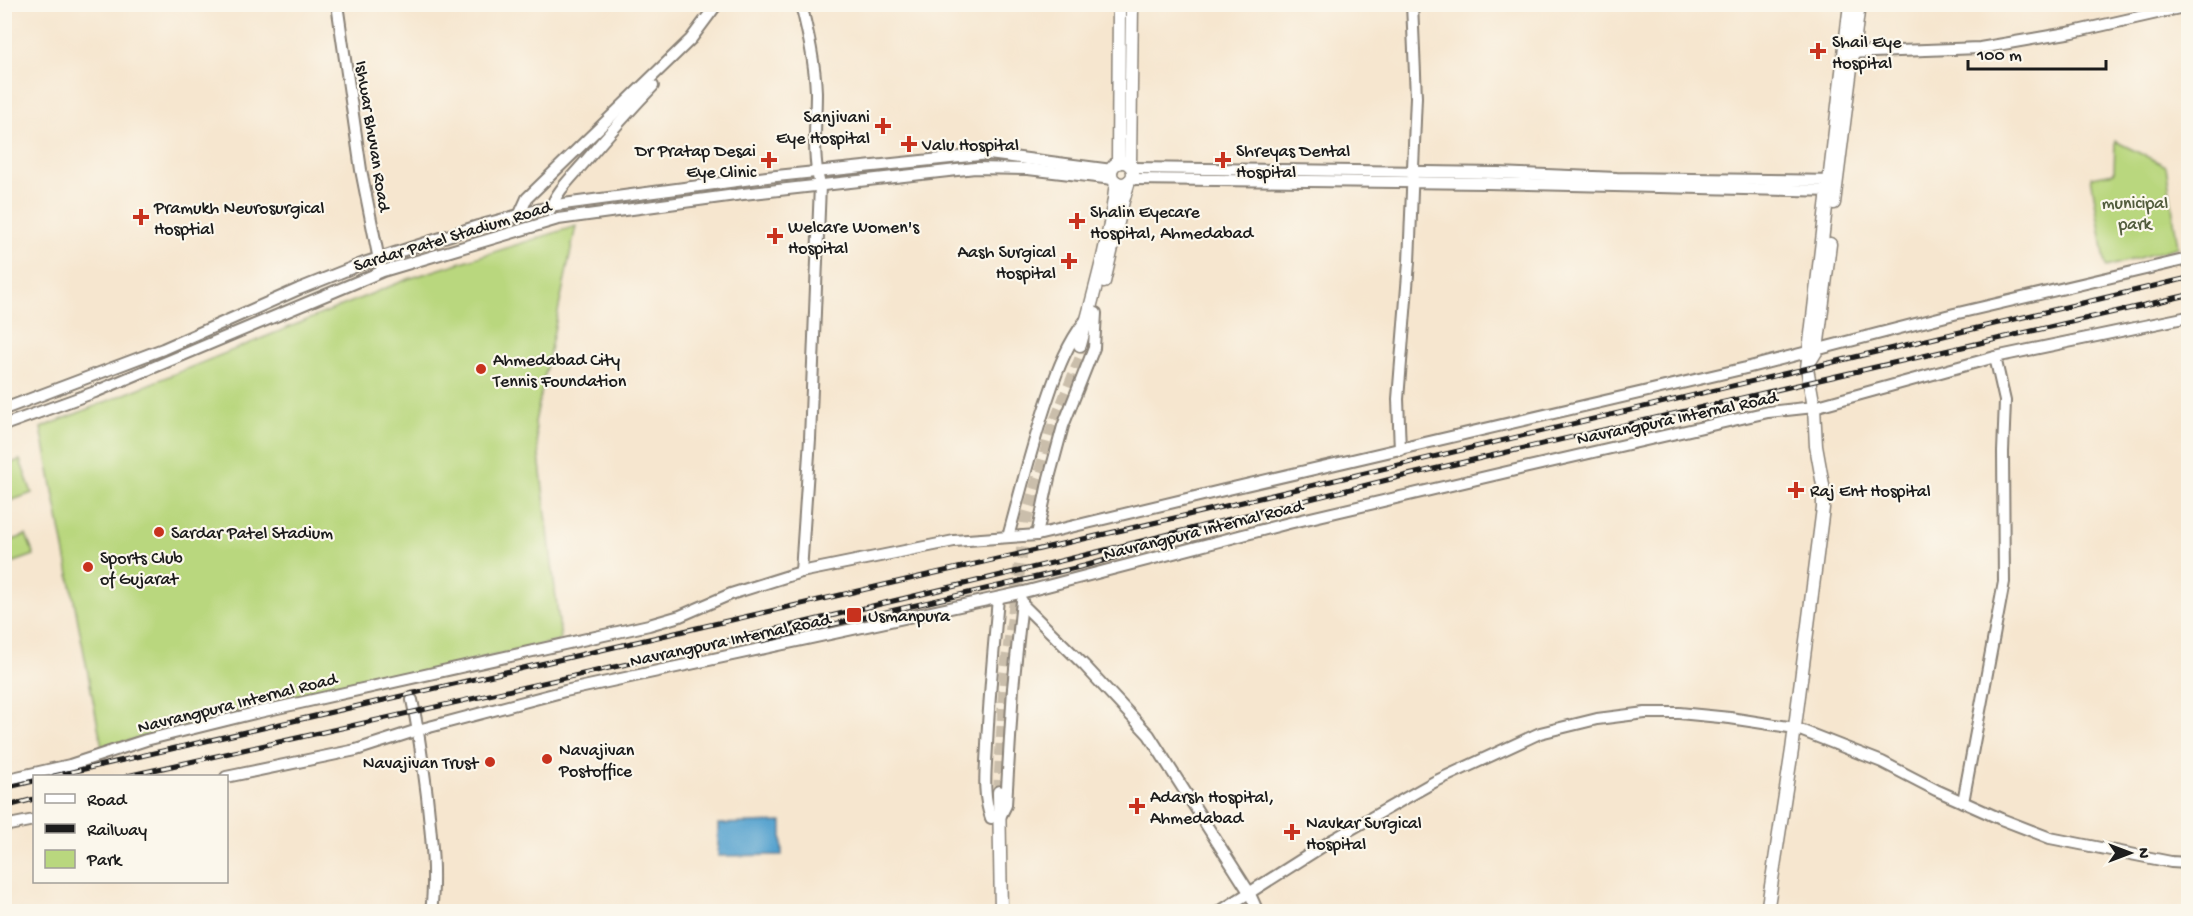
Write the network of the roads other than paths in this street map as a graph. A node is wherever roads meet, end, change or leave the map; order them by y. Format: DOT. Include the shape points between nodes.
graph roads {
  1 [pos="337,4"];
  2 [pos="717,4"];
  3 [pos="724,4"];
  4 [pos="801,4"];
  5 [pos="1119,4"];
  6 [pos="1132,4"];
  7 [pos="1412,4"];
  8 [pos="1850,4"];
  9 [pos="1859,4"];
  10 [pos="2188,6"];
  11 [pos="1848,53"];
  12 [pos="816,172"];
  13 [pos="1123,173"];
  14 [pos="1412,177"];
  15 [pos="567,183"];
  16 [pos="820,185"];
  17 [pos="1832,186"];
  18 [pos="571,203"];
  19 [pos="551,206"];
  20 [pos="519,214"];
  21 [pos="547,222"];
  22 [pos="517,230"];
  23 [pos="378,258"];
  24 [pos="2188,259"];
  25 [pos="382,271"];
  26 [pos="1092,316"];
  27 [pos="2188,317"];
  28 [pos="1084,341"];
  29 [pos="1811,355"];
  30 [pos="1995,357"];
  31 [pos="90,378"];
  32 [pos="95,392"];
  33 [pos="16,405"];
  34 [pos="1814,407"];
  35 [pos="4,409"];
  36 [pos="22,419"];
  37 [pos="4,426"];
  38 [pos="1400,450"];
  39 [pos="1037,535"];
  40 [pos="1008,537"];
  41 [pos="801,572"];
  42 [pos="1024,592"];
  43 [pos="998,598"];
  44 [pos="1022,604"];
  45 [pos="410,690"];
  46 [pos="1795,728"];
  47 [pos="418,730"];
  48 [pos="228,777"];
  49 [pos="4,780"];
  50 [pos="995,792"];
  51 [pos="1963,802"];
  52 [pos="995,818"];
  53 [pos="33,820"];
  54 [pos="4,826"];
  55 [pos="2188,863"];
  56 [pos="1249,892"];
  57 [pos="431,912"];
  58 [pos="994,912"];
  59 [pos="1001,912"];
  60 [pos="1219,912"];
  61 [pos="1258,912"];
  62 [pos="1767,912"];
  1 -- 23 [label="street, Ishwar Bhuvan Road"];
  2 -- 20 [label="street" via="684,47 527,198"];
  3 -- 15 [label="street"];
  4 -- 12 [label="street" via="816,89"];
  5 -- 13 [label="main road"];
  6 -- 13 [label="main road"];
  7 -- 14 [label="street" via="1416,97"];
  8 -- 11 [label="main road"];
  9 -- 11 [label="main road"];
  10 -- 11 [label="street" via="2073,33 1980,48"];
  11 -- 17 [label="main road"];
  12 -- 13 [label="street, Sardar Patel Stadium Road" via="989,154"];
  12 -- 16 [label="street"];
  12 -- 18 [label="street, Sardar Patel Stadium Road"];
  13 -- 14 [label="street"];
  13 -- 16 [label="street, Sardar Patel Stadium Road" via="975,168"];
  13 -- 26 [label="main road" via="1123,201"];
  14 -- 17 [label="street"];
  14 -- 38 [label="street" via="1398,399"];
  15 -- 18 [label="street"];
  15 -- 19 [label="street"];
  16 -- 21 [label="street, Sardar Patel Stadium Road" via="642,206"];
  16 -- 41 [label="street"];
  17 -- 29 [label="main road"];
  18 -- 19 [label="street, Sardar Patel Stadium Road"];
  19 -- 20 [label="street, Sardar Patel Stadium Road"];
  19 -- 21 [label="street"];
  20 -- 22 [label="street"];
  20 -- 23 [label="street, Sardar Patel Stadium Road"];
  21 -- 22 [label="street, Sardar Patel Stadium Road"];
  22 -- 25 [label="street, Sardar Patel Stadium Road"];
  23 -- 25 [label="street, Ishwar Bhuvan Road"];
  23 -- 31 [label="street, Sardar Patel Stadium Road"];
  24 -- 29 [label="street, Navrangpura Internal Road" via="1954,314"];
  25 -- 32 [label="street, Sardar Patel Stadium Road"];
  26 -- 28 [label="main road"];
  26 -- 39 [label="street" via="1094,348 1063,426"];
  26 -- 40 [label="street" via="1073,336 1056,374"];
  27 -- 30 [label="street, Navrangpura Internal Road"];
  29 -- 34 [label="main road" via="1807,368"];
  29 -- 38 [label="street, Navrangpura Internal Road"];
  30 -- 34 [label="street, Navrangpura Internal Road"];
  30 -- 51 [label="street" via="2005,401 2004,582"];
  31 -- 32 [label="street"];
  31 -- 33 [label="street, Sardar Patel Stadium Road"];
  32 -- 36 [label="street, Sardar Patel Stadium Road"];
  33 -- 35 [label="street, Sardar Patel Stadium Road"];
  33 -- 36 [label="street"];
  34 -- 42 [label="street, Navrangpura Internal Road" via="1768,412 1524,468"];
  34 -- 46 [label="main road" via="1823,508"];
  36 -- 37 [label="street, Sardar Patel Stadium Road"];
  38 -- 39 [label="street, Navrangpura Internal Road"];
  39 -- 40 [label="street, Navrangpura Internal Road"];
  40 -- 41 [label="street, Navrangpura Internal Road" via="954,541"];
  41 -- 45 [label="street, Navrangpura Internal Road" via="731,594 680,616"];
  42 -- 43 [label="street, Navrangpura Internal Road"];
  42 -- 44 [label="street"];
  43 -- 47 [label="street, Navrangpura Internal Road" via="565,692"];
  43 -- 52 [label="street" via="985,788 987,806"];
  44 -- 52 [label="street" via="1012,688 1006,805"];
  44 -- 56 [label="street" via="1149,735"];
  45 -- 47 [label="street"];
  45 -- 49 [label="street, Navrangpura Internal Road" via="255,713"];
  46 -- 51 [label="street" via="1882,762"];
  46 -- 56 [label="street" via="1730,718 1645,713 1597,719 1540,733 1434,782"];
  46 -- 62 [label="main road"];
  47 -- 48 [label="street, Navrangpura Internal Road" via="356,750"];
  47 -- 57 [label="street" via="431,836"];
  50 -- 52 [label="main road"];
  51 -- 55 [label="street" via="2050,838"];
  52 -- 58 [label="main road"];
  52 -- 59 [label="main road"];
  53 -- 54 [label="street"];
  56 -- 60 [label="street"];
  56 -- 61 [label="street"];
}
